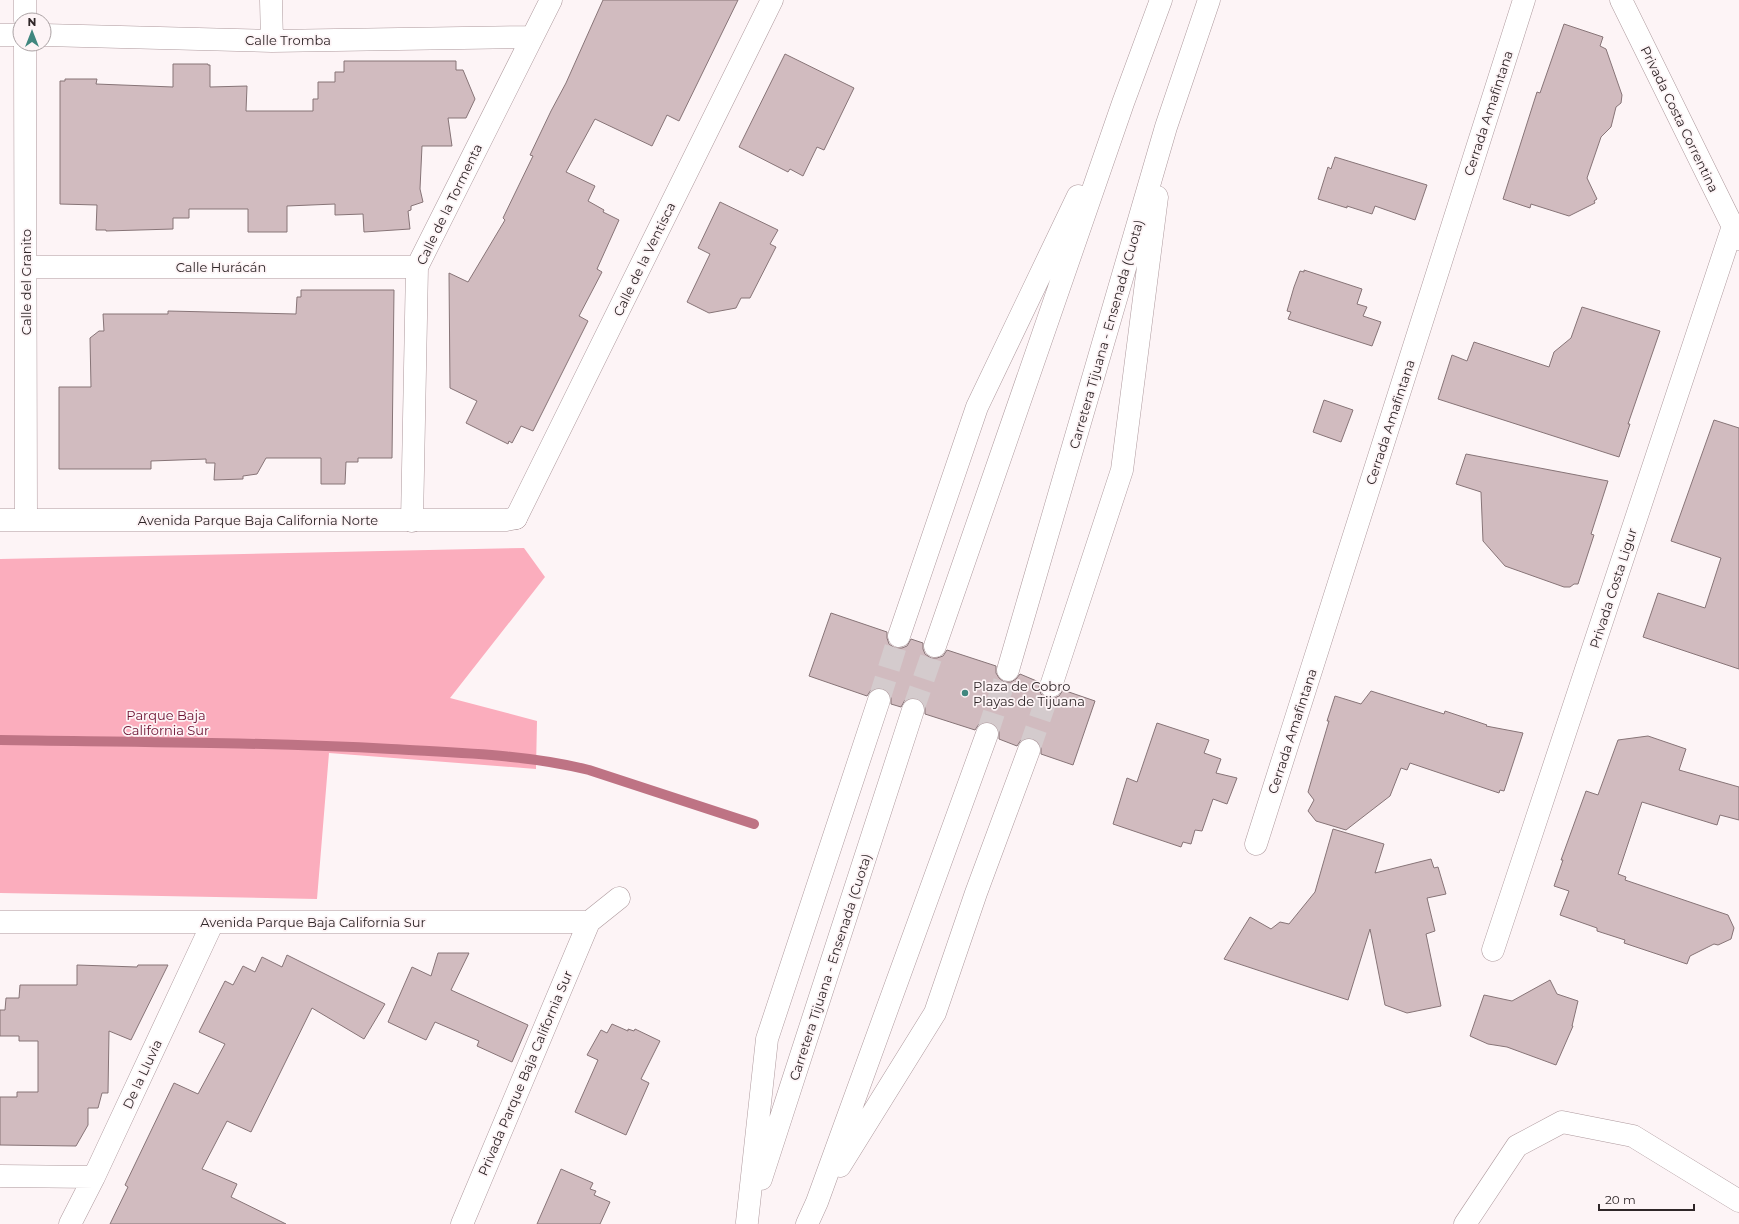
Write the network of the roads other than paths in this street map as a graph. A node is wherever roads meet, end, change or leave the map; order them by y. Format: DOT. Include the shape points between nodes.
graph roads {
  1 [pos="25,0"];
  2 [pos="270,0"];
  3 [pos="551,0"];
  4 [pos="772,0"];
  5 [pos="1161,0"];
  6 [pos="1209,0"];
  7 [pos="1524,0"];
  8 [pos="1621,0"];
  9 [pos="25,12"];
  10 [pos="0,35"];
  11 [pos="12,35"];
  12 [pos="52,35"];
  13 [pos="532,37"];
  14 [pos="272,41"];
  15 [pos="25,52"];
  16 [pos="1123,103"];
  17 [pos="1166,127"];
  18 [pos="1736,233"];
  19 [pos="26,267"];
  20 [pos="417,267"];
  21 [pos="516,518"];
  22 [pos="26,519"];
  23 [pos="0,520"];
  24 [pos="412,521"];
  25 [pos="900,636"];
  26 [pos="935,646"];
  27 [pos="1008,670"];
  28 [pos="1051,686"];
  29 [pos="879,700"];
  30 [pos="913,710"];
  31 [pos="987,734"];
  32 [pos="1028,750"];
  33 [pos="1256,844"];
  34 [pos="619,898"];
  35 [pos="0,922"];
  36 [pos="213,922"];
  37 [pos="589,922"];
  38 [pos="1492,950"];
  39 [pos="0,1176"];
  40 [pos="94,1177"];
  41 [pos="1739,1201"];
  42 [pos="817,1202"];
  43 [pos="747,1223"];
  44 [pos="70,1224"];
  45 [pos="462,1224"];
  46 [pos="807,1224"];
  47 [pos="1465,1224"];
  1 -- 9 [label="main road"];
  2 -- 14 [label="main road"];
  3 -- 13 [label="main road, Calle de la Tormenta"];
  4 -- 21 [label="main road, Calle de la Ventisca"];
  5 -- 16 [label="main road"];
  6 -- 17 [label="main road, Carretera Tijuana - Ensenada (Cuota)"];
  7 -- 33 [label="main road, Cerrada Amafintana"];
  8 -- 18 [label="main road, Privada Costa Correntina"];
  10 -- 11 [label="main road"];
  12 -- 14 [label="main road, Calle Tromba"];
  13 -- 14 [label="main road, Calle Tromba"];
  13 -- 20 [label="main road, Calle de la Tormenta"];
  15 -- 19 [label="main road, Calle del Granito"];
  16 -- 25 [label="main road" via="977,407"];
  16 -- 26 [label="main road"];
  17 -- 27 [label="main road, Carretera Tijuana - Ensenada (Cuota)"];
  17 -- 28 [label="main road" via="1122,470"];
  18 -- 38 [label="main road, Privada Costa Ligur"];
  19 -- 20 [label="main road, Calle Hurácán"];
  19 -- 22 [label="main road, Calle del Granito"];
  20 -- 24 [label="main road, Calle de la Tormenta"];
  21 -- 24 [label="main road, Avenida Parque Baja California Norte"];
  22 -- 23 [label="main road, Avenida Parque Baja California Norte"];
  22 -- 24 [label="main road, Avenida Parque Baja California Norte"];
  29 -- 43 [label="main road" via="767,1040"];
  30 -- 43 [label="main road, Carretera Tijuana - Ensenada (Cuota)"];
  31 -- 42 [label="main road"];
  32 -- 42 [label="main road" via="935,1013"];
  34 -- 37 [label="main road"];
  35 -- 36 [label="main road, Avenida Parque Baja California Sur"];
  36 -- 37 [label="main road, Avenida Parque Baja California Sur"];
  36 -- 40 [label="main road, De la Lluvia"];
  37 -- 45 [label="main road, Privada Parque Baja California Sur"];
  39 -- 40 [label="main road"];
  40 -- 44 [label="main road, De la Lluvia"];
  41 -- 47 [label="main road" via="1633,1136 1562,1122 1517,1146"];
  42 -- 46 [label="main road"];
}
